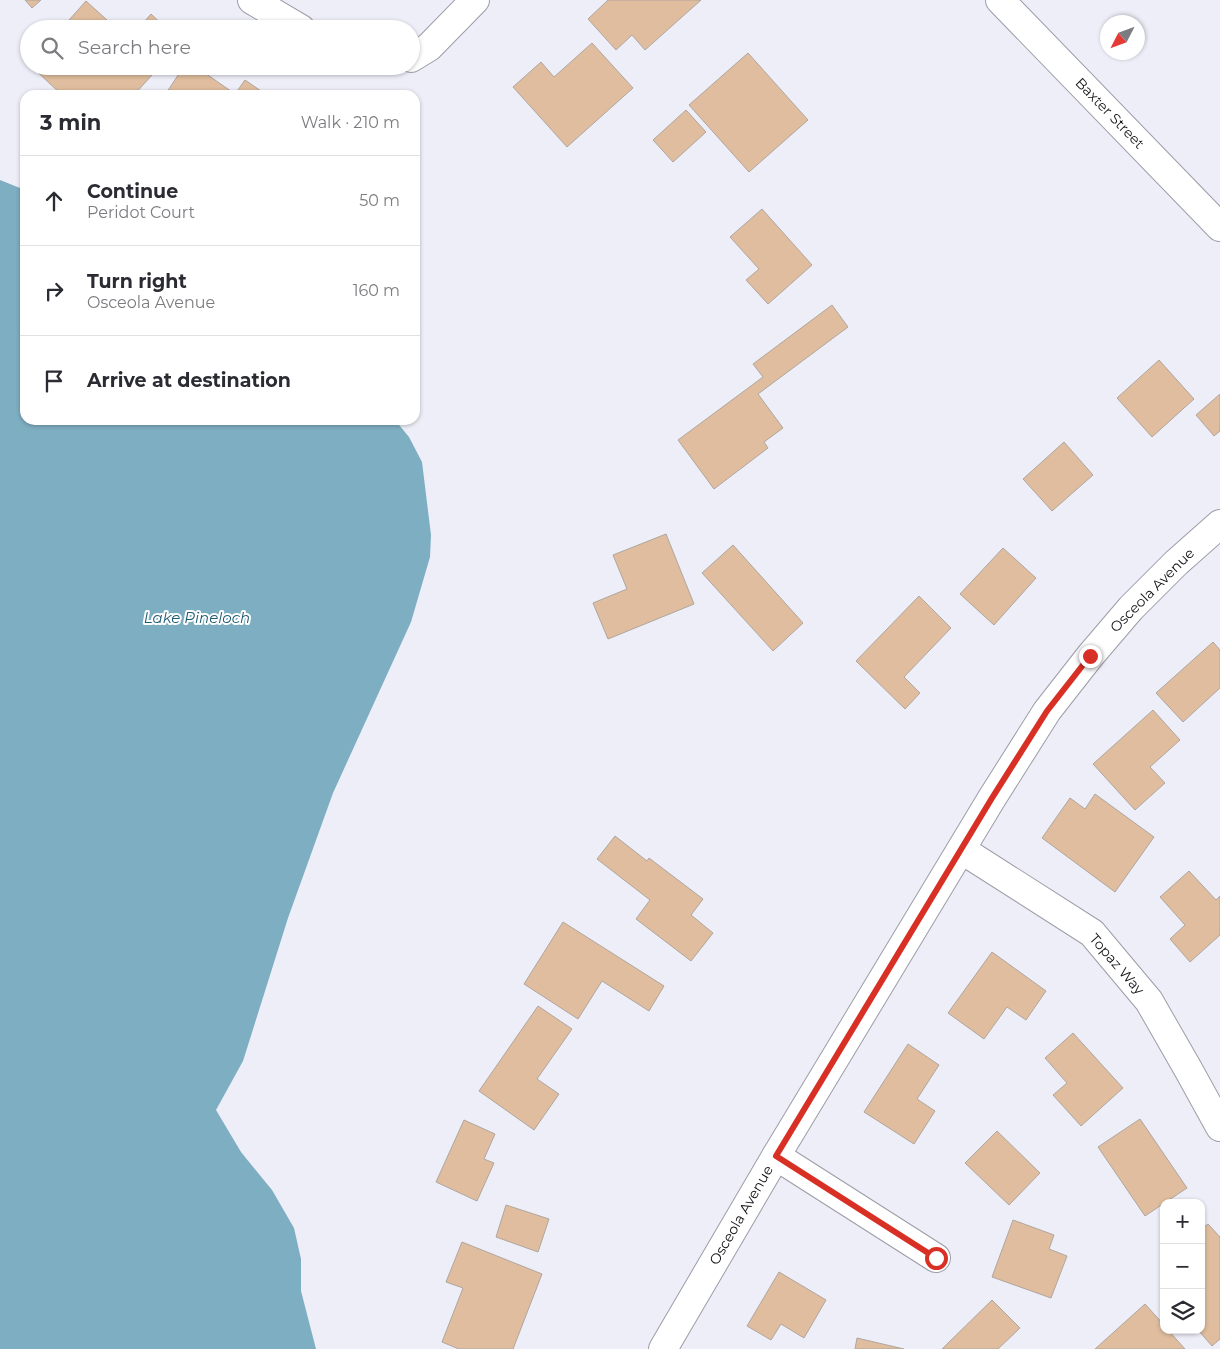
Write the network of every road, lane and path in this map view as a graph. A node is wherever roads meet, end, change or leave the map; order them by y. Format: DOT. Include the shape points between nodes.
graph roads {
  1 [pos="252,0"];
  2 [pos="475,0"];
  3 [pos="1000,0"];
  4 [pos="286,20"];
  5 [pos="420,53"];
  6 [pos="1220,227"];
  7 [pos="1220,524"];
  8 [pos="962,850"];
  9 [pos="1220,1127"];
  10 [pos="776,1156"];
  11 [pos="936,1258"];
  12 [pos="663,1349"];
  1 -- 4 [label="street"];
  2 -- 5 [label="street"];
  3 -- 6 [label="street, Baxter Street"];
  7 -- 8 [label="street, Osceola Avenue" via="1131,608 1090,656 1047,711"];
  8 -- 9 [label="street, Topaz Way" via="1092,933 1149,1002"];
  8 -- 10 [label="street, Osceola Avenue"];
  10 -- 11 [label="street"];
  10 -- 12 [label="street, Osceola Avenue"];
}
